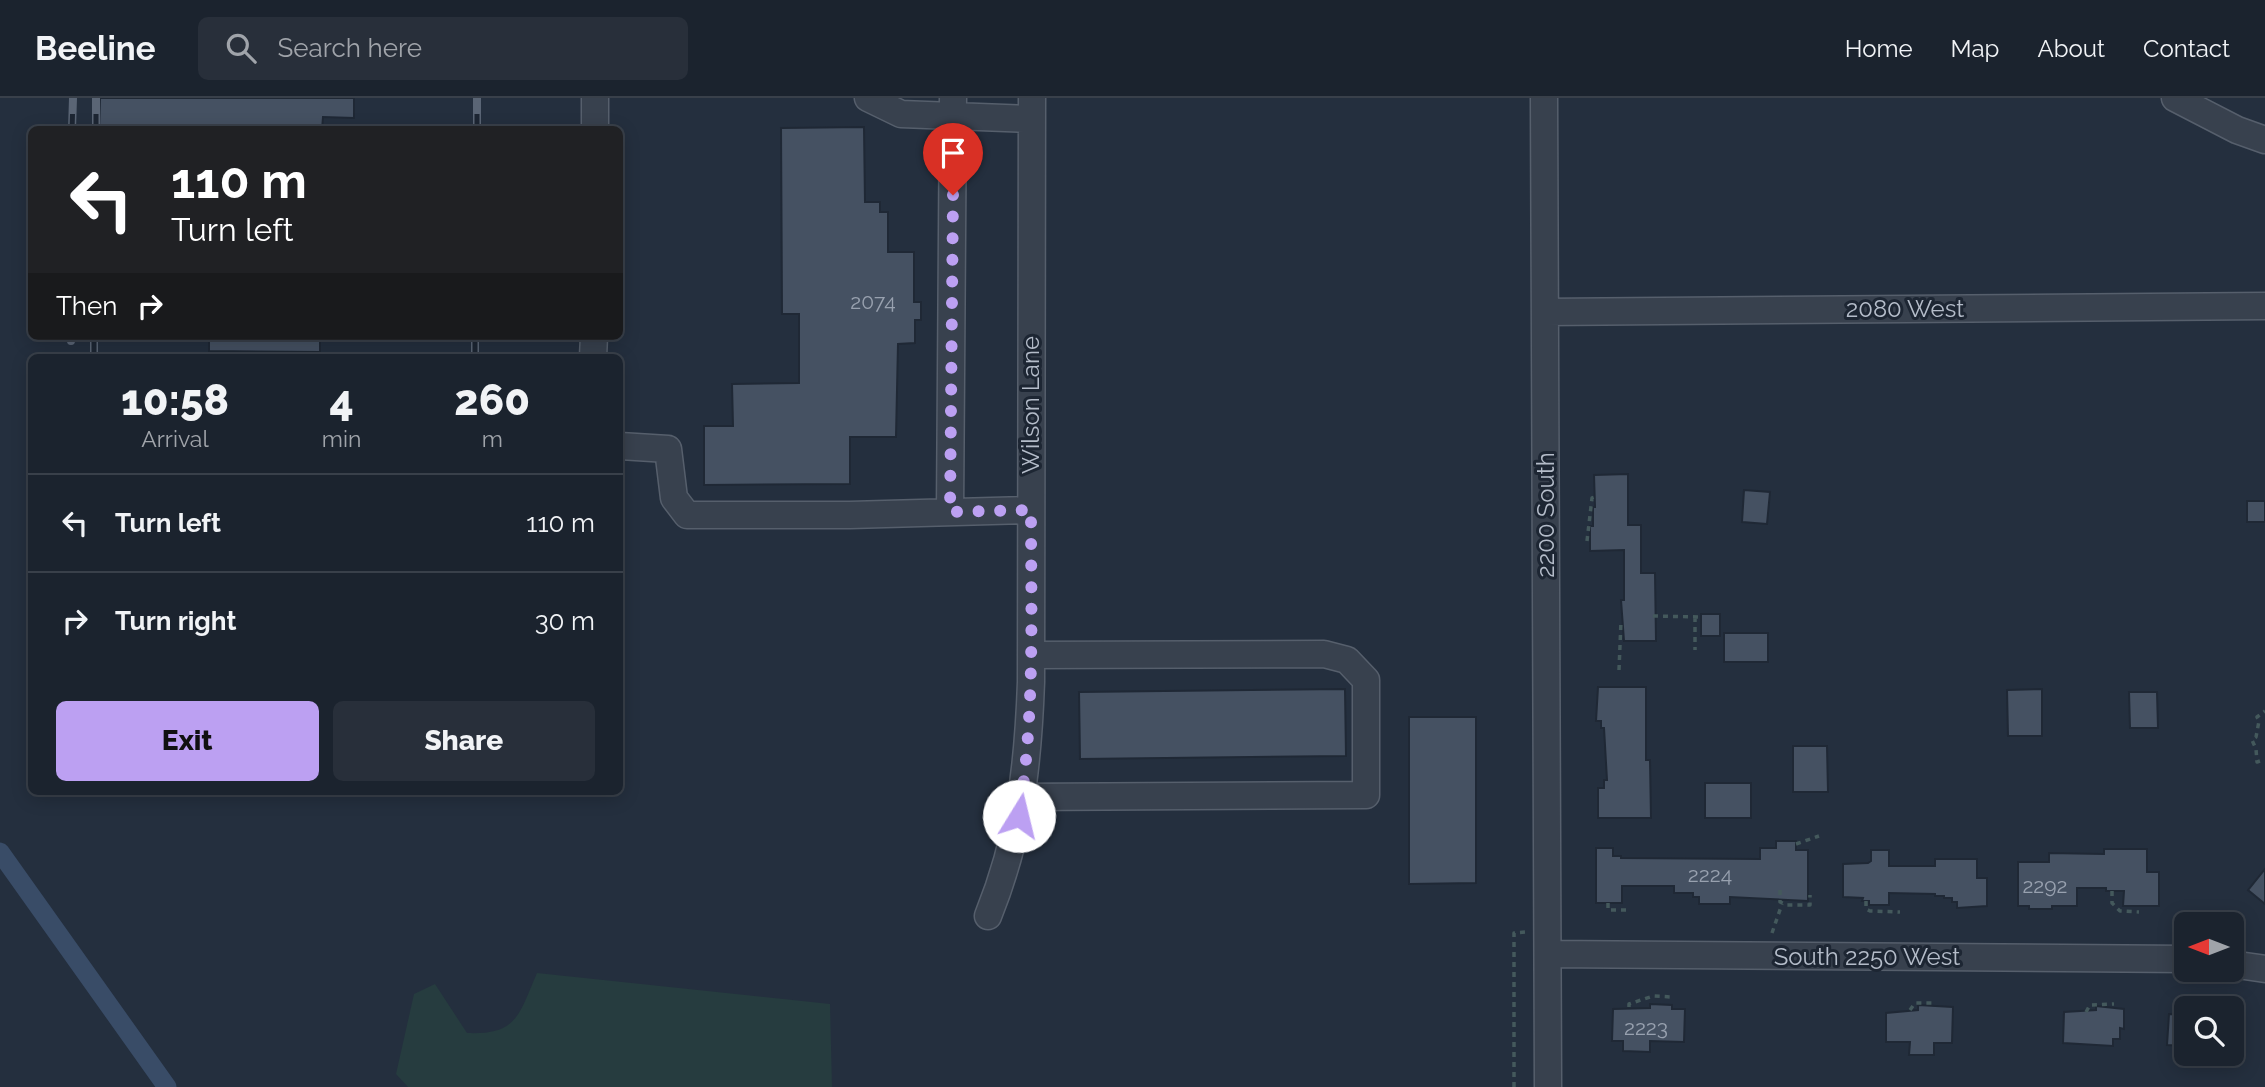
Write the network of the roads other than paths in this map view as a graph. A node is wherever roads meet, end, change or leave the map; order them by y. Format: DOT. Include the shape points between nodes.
graph roads {
  1 [pos="595,98"];
  2 [pos="868,98"];
  3 [pos="1544,98"];
  4 [pos="2175,98"];
  5 [pos="901,106"];
  6 [pos="953,107"];
  7 [pos="1032,108"];
  8 [pos="596,126"];
  9 [pos="2265,140"];
  10 [pos="2265,306"];
  11 [pos="1545,312"];
  12 [pos="623,446"];
  13 [pos="1031,510"];
  14 [pos="950,512"];
  15 [pos="1031,655"];
  16 [pos="1022,797"];
  17 [pos="988,916"];
  18 [pos="1544,939"];
  19 [pos="2174,959"];
  20 [pos="2244,966"];
  21 [pos="2265,969"];
  22 [pos="1548,1087"];
  1 -- 8 [label="street"];
  2 -- 5 [label="street"];
  3 -- 11 [label="street, 2200 South"];
  4 -- 9 [label="street"];
  5 -- 6 [label="street"];
  6 -- 7 [label="street"];
  6 -- 14 [label="street"];
  7 -- 13 [label="street, Wilson Lane"];
  10 -- 11 [label="street, 2080 West"];
  11 -- 18 [label="street, 2200 South"];
  12 -- 14 [label="street" via="668,449 674,498 687,515"];
  13 -- 14 [label="street"];
  13 -- 15 [label="street, Wilson Lane"];
  15 -- 16 [label="street, Wilson Lane"];
  15 -- 16 [label="street" via="1324,654 1347,660 1366,680 1366,795"];
  16 -- 17 [label="street, Wilson Lane" via="1000,888"];
  18 -- 19 [label="street, South 2250 West"];
  18 -- 22 [label="street, 2200 South"];
  20 -- 21 [label="street"];
}
